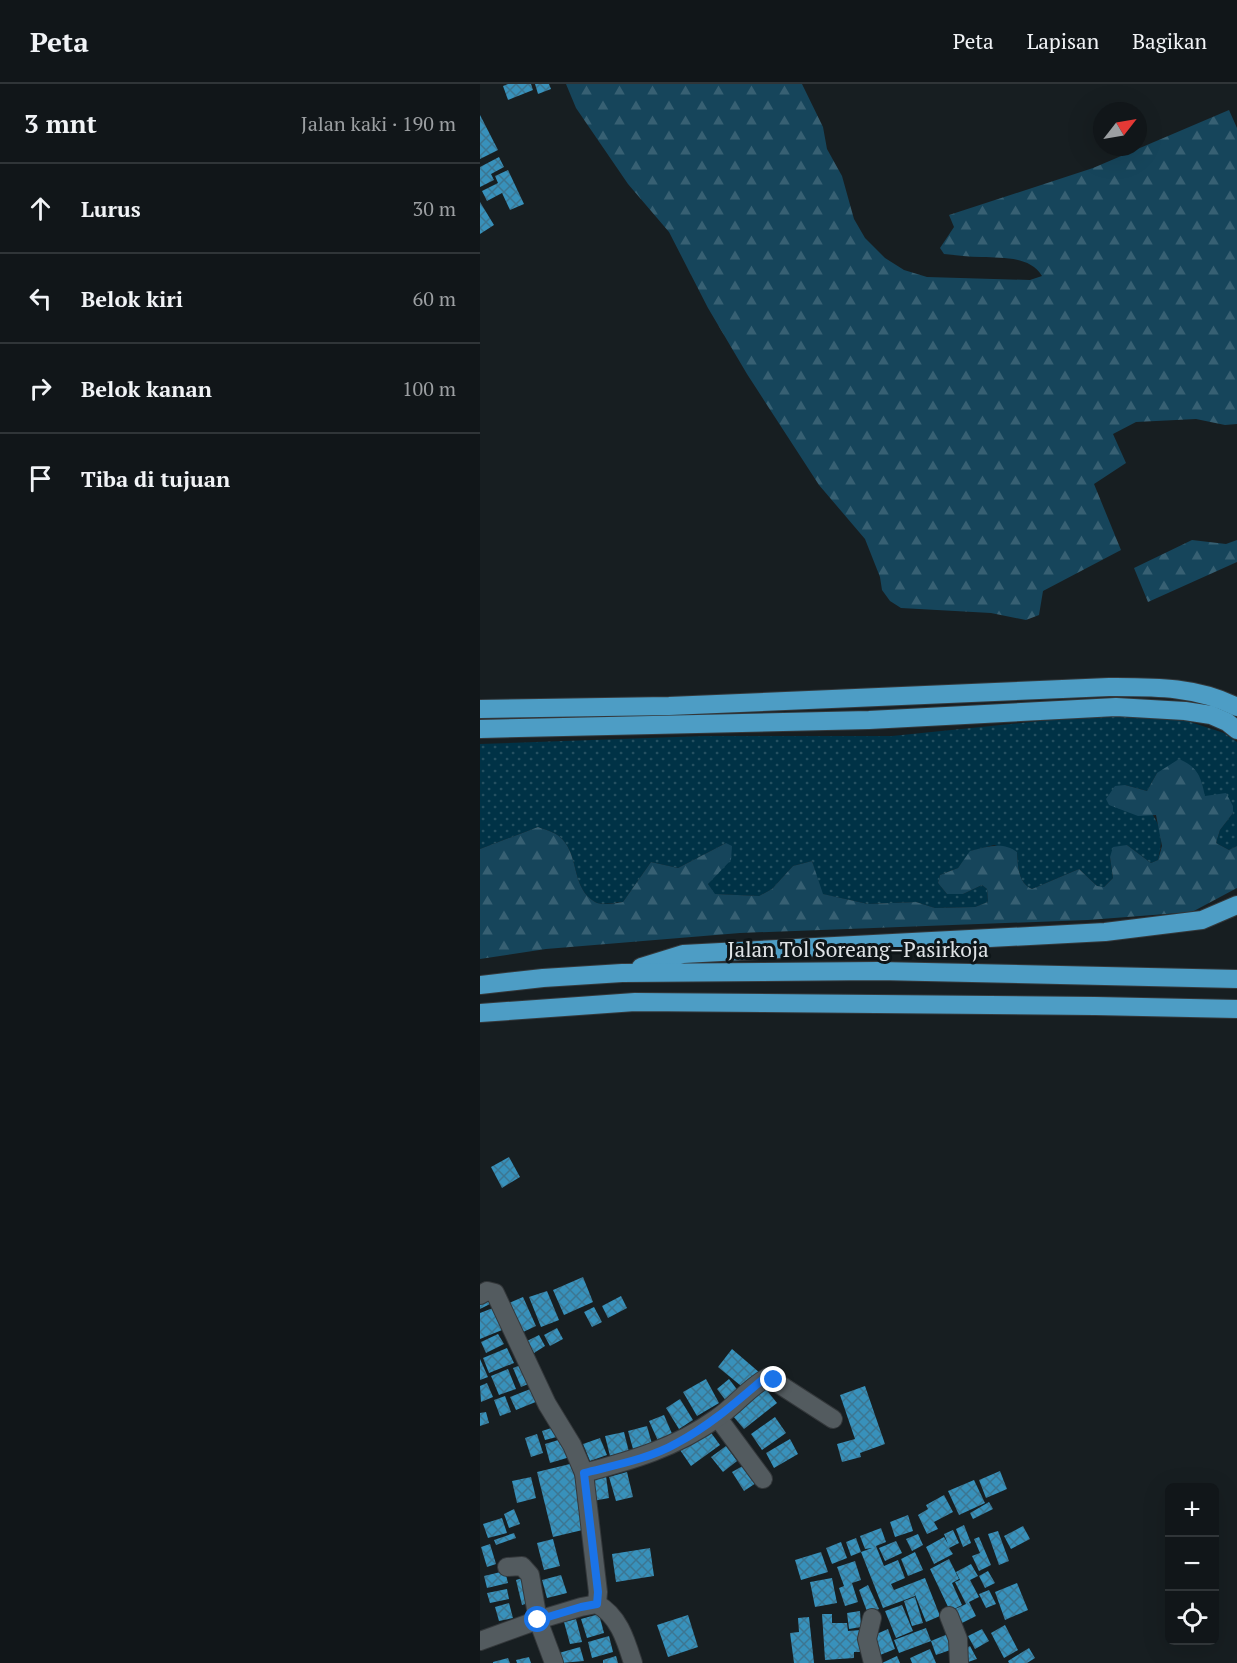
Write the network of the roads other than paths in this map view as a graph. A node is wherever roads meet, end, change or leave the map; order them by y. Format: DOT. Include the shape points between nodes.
graph roads {
  1 [pos="1237,707"];
  2 [pos="480,709"];
  3 [pos="480,729"];
  4 [pos="1237,730"];
  5 [pos="1237,905"];
  6 [pos="622,973"];
  7 [pos="1237,979"];
  8 [pos="480,985"];
  9 [pos="1237,1009"];
  10 [pos="480,1013"];
  11 [pos="480,1295"];
  12 [pos="718,1418"];
  13 [pos="833,1419"];
  14 [pos="584,1473"];
  15 [pos="763,1479"];
  16 [pos="507,1567"];
  17 [pos="597,1604"];
  18 [pos="949,1616"];
  19 [pos="872,1618"];
  20 [pos="538,1620"];
  21 [pos="480,1641"];
  22 [pos="554,1663"];
  23 [pos="633,1663"];
  24 [pos="873,1663"];
  25 [pos="959,1663"];
  1 -- 2 [label="highway" via="1203,693 1168,687 1108,687 669,706"];
  3 -- 4 [label="highway" via="869,720 1116,707 1185,711 1227,722"];
  5 -- 6 [label="highway" via="1202,920 1105,932 683,954"];
  6 -- 7 [label="highway, Jalan Tol Soreang–Pasirkoja" via="879,971"];
  6 -- 8 [label="highway, Jalan Tol Soreang–Pasirkoja"];
  9 -- 10 [label="highway" via="635,1002"];
  11 -- 14 [label="street" via="487,1291 495,1293"];
  12 -- 13 [label="street" via="768,1377"];
  12 -- 14 [label="street" via="676,1444"];
  12 -- 15 [label="street"];
  14 -- 17 [label="street"];
  16 -- 20 [label="street" via="522,1566 530,1575"];
  17 -- 20 [label="street"];
  17 -- 23 [label="street" via="612,1615"];
  18 -- 25 [label="street" via="958,1639"];
  19 -- 24 [label="street" via="867,1639"];
  20 -- 21 [label="street"];
  20 -- 22 [label="street"];
}
